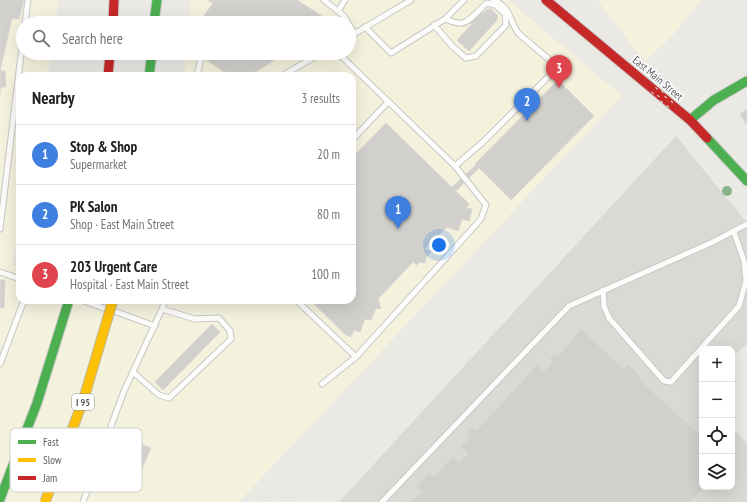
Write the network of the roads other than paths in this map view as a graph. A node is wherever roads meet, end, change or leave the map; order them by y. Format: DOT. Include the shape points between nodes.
graph roads {
  1 [pos="28,0"];
  2 [pos="114,0"];
  3 [pos="156,0"];
  4 [pos="324,0"];
  5 [pos="345,0"];
  6 [pos="411,0"];
  7 [pos="464,0"];
  8 [pos="493,0"];
  9 [pos="546,0"];
  10 [pos="403,3"];
  11 [pos="338,11"];
  12 [pos="26,16"];
  13 [pos="113,16"];
  14 [pos="155,16"];
  15 [pos="342,16"];
  16 [pos="444,19"];
  17 [pos="434,25"];
  18 [pos="366,27"];
  19 [pos="356,32"];
  20 [pos="20,60"];
  21 [pos="109,60"];
  22 [pos="151,60"];
  23 [pos="200,60"];
  24 [pos="309,60"];
  25 [pos="345,60"];
  26 [pos="19,72"];
  27 [pos="108,72"];
  28 [pos="150,72"];
  29 [pos="198,72"];
  30 [pos="289,72"];
  31 [pos="747,81"];
  32 [pos="16,96"];
  33 [pos="388,102"];
  34 [pos="690,120"];
  35 [pos="356,136"];
  36 [pos="455,166"];
  37 [pos="746,178"];
  38 [pos="747,224"];
  39 [pos="0,229"];
  40 [pos="734,232"];
  41 [pos="0,272"];
  42 [pos="16,278"];
  43 [pos="603,290"];
  44 [pos="22,304"];
  45 [pos="68,304"];
  46 [pos="92,304"];
  47 [pos="112,304"];
  48 [pos="164,304"];
  49 [pos="300,304"];
  50 [pos="162,309"];
  51 [pos="154,326"];
  52 [pos="356,357"];
  53 [pos="0,364"];
  54 [pos="133,372"];
  55 [pos="322,384"];
  56 [pos="27,428"];
  57 [pos="73,428"];
  58 [pos="111,428"];
  59 [pos="10,473"];
  60 [pos="49,492"];
  61 [pos="87,492"];
  62 [pos="0,499"];
  63 [pos="45,502"];
  64 [pos="83,502"];
  65 [pos="382,502"];
  1 -- 12 [label="lane"];
  2 -- 13 [label="main road"];
  3 -- 14 [label="main road"];
  4 -- 11 [label="lane"];
  5 -- 11 [label="lane"];
  6 -- 10 [label="lane"];
  7 -- 16 [label="lane"];
  8 -- 36 [label="lane" via="511,15 519,34 558,67 483,142"];
  9 -- 34 [label="main road, East Main Street"];
  10 -- 18 [label="lane"];
  11 -- 15 [label="lane"];
  16 -- 17 [label="lane"];
  16 -- 17 [label="lane" via="460,23 469,20 487,3 495,5 505,14 506,25 476,56 466,58"];
  17 -- 18 [label="lane" via="392,53"];
  18 -- 19 [label="lane"];
  20 -- 26 [label="lane"];
  21 -- 27 [label="main road"];
  22 -- 28 [label="main road"];
  23 -- 29 [label="lane"];
  24 -- 30 [label="lane"];
  25 -- 33 [label="lane"];
  31 -- 34 [label="main road" via="714,100"];
  32 -- 39 [label="lane"];
  33 -- 35 [label="lane"];
  33 -- 36 [label="lane"];
  34 -- 37 [label="main road, East Main Street"];
  36 -- 52 [label="lane" via="486,205 482,219"];
  38 -- 40 [label="lane"];
  40 -- 43 [label="lane"];
  40 -- 43 [label="lane" via="744,261 746,281 738,306 670,382 664,381 609,318 604,306"];
  41 -- 42 [label="lane"];
  43 -- 65 [label="lane" via="569,306"];
  44 -- 53 [label="lane"];
  45 -- 56 [label="main road"];
  46 -- 51 [label="lane"];
  47 -- 57 [label="main road, I 95, bridge"];
  48 -- 50 [label="lane"];
  49 -- 52 [label="lane"];
  50 -- 51 [label="lane"];
  50 -- 54 [label="lane" via="195,318 219,318 230,331 231,339 169,398 159,395"];
  51 -- 54 [label="lane"];
  52 -- 55 [label="lane"];
  54 -- 58 [label="lane"];
  59 -- 62 [label="main road"];
  60 -- 63 [label="main road, I 95, bridge"];
  61 -- 64 [label="lane"];
}
